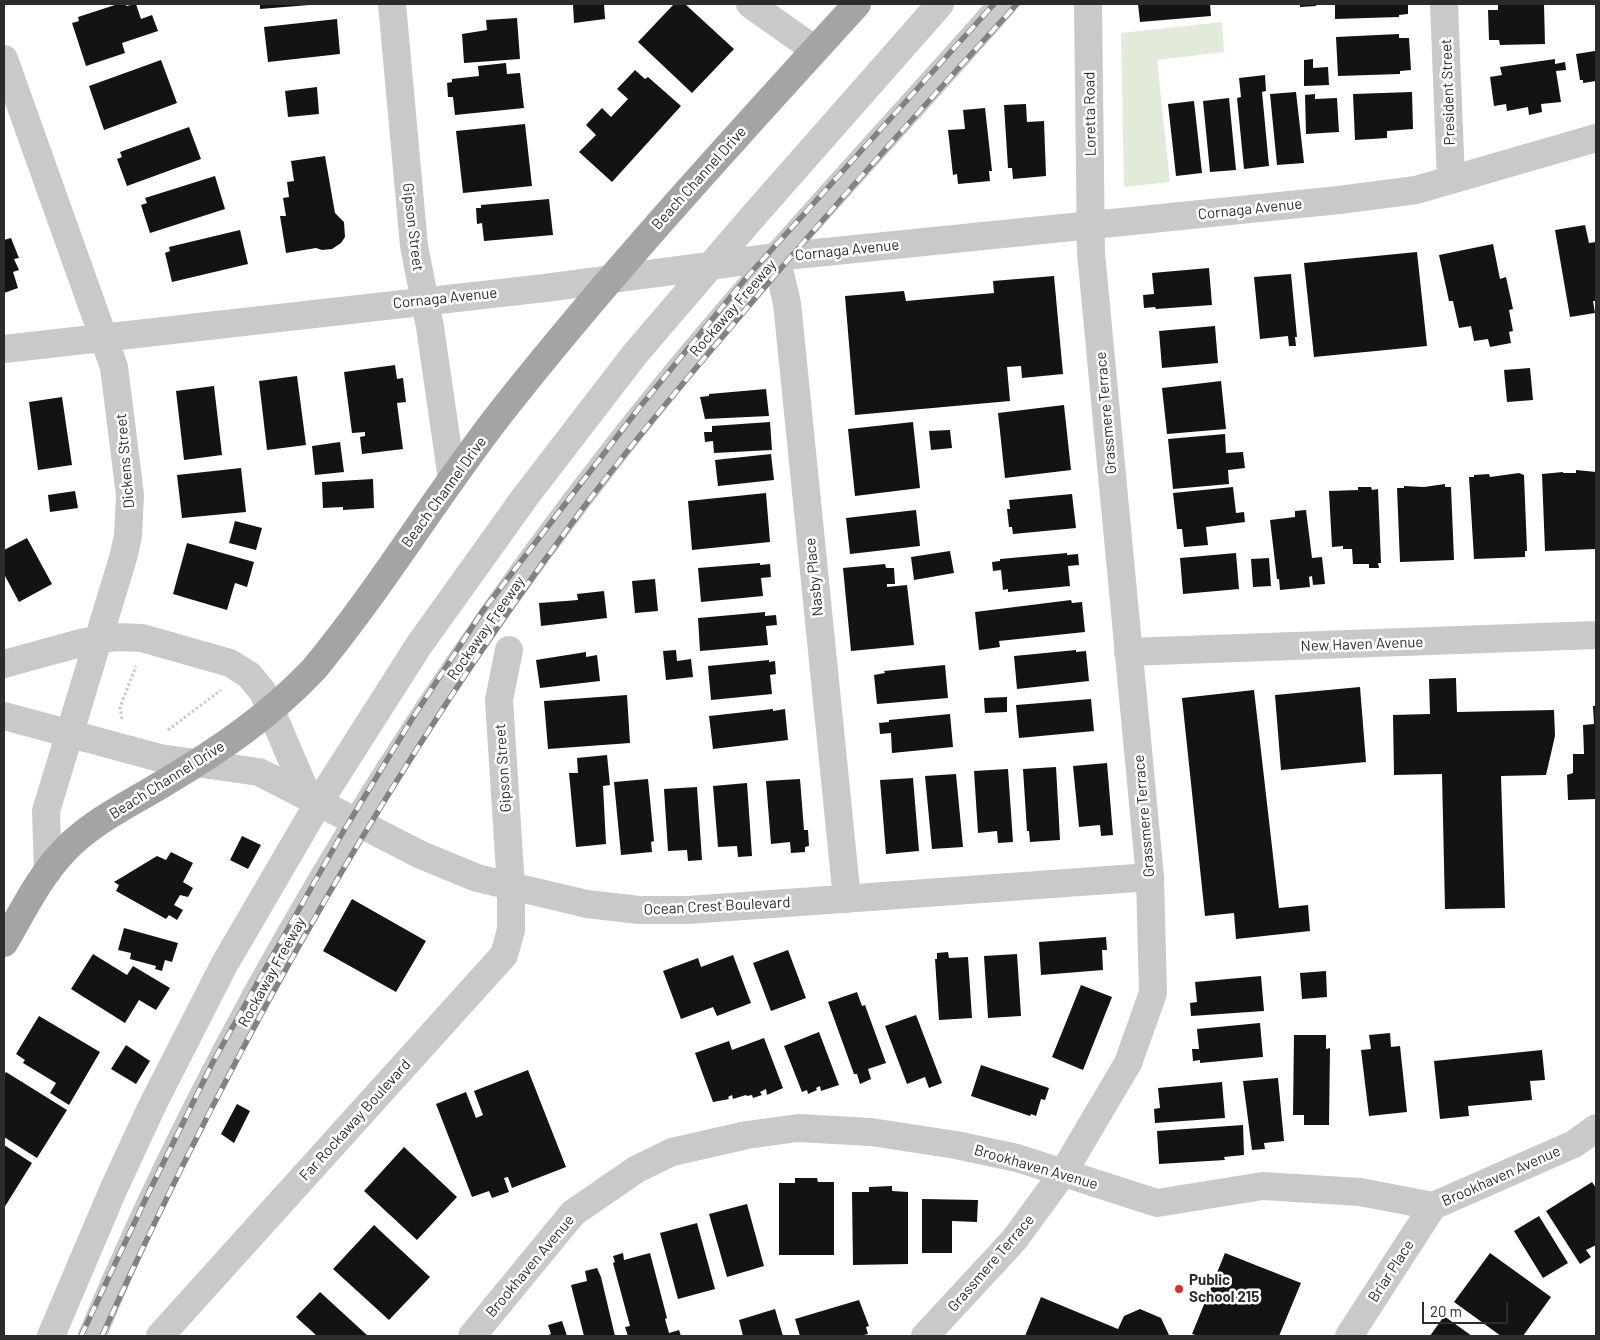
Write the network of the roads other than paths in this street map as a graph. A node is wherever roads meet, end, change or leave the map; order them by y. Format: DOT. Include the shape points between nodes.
graph roads {
  1 [pos="392,4"];
  2 [pos="750,4"];
  3 [pos="857,4"];
  4 [pos="940,4"];
  5 [pos="1003,4"];
  6 [pos="1088,4"];
  7 [pos="1444,4"];
  8 [pos="815,50"];
  9 [pos="4,59"];
  10 [pos="1596,138"];
  11 [pos="1451,180"];
  12 [pos="1090,225"];
  13 [pos="776,257"];
  14 [pos="712,265"];
  15 [pos="609,279"];
  16 [pos="425,300"];
  17 [pos="104,337"];
  18 [pos="4,349"];
  19 [pos="452,479"];
  20 [pos="1596,635"];
  21 [pos="99,638"];
  22 [pos="509,650"];
  23 [pos="1128,652"];
  24 [pos="4,664"];
  25 [pos="271,710"];
  26 [pos="4,716"];
  27 [pos="70,734"];
  28 [pos="196,763"];
  29 [pos="313,798"];
  30 [pos="358,822"];
  31 [pos="48,871"];
  32 [pos="1150,877"];
  33 [pos="511,887"];
  34 [pos="847,899"];
  35 [pos="4,943"];
  36 [pos="1596,1128"];
  37 [pos="1064,1174"];
  38 [pos="1433,1206"];
  39 [pos="51,1336"];
  40 [pos="92,1336"];
  41 [pos="160,1336"];
  42 [pos="472,1336"];
  43 [pos="925,1336"];
  44 [pos="1349,1336"];
  1 -- 16 [label="street, Gipson Street" via="414,246"];
  2 -- 8 [label="street"];
  3 -- 8 [label="main road, Beach Channel Drive"];
  4 -- 14 [label="street"];
  5 -- 13 [label="street, Rockaway Freeway"];
  6 -- 12 [label="street, Loretta Road"];
  7 -- 11 [label="street, President Street"];
  8 -- 15 [label="main road, Beach Channel Drive"];
  9 -- 17 [label="street, Dickens Street"];
  10 -- 11 [label="street, Cornaga Avenue"];
  11 -- 12 [label="street, Cornaga Avenue" via="1416,190 1339,200"];
  12 -- 13 [label="street, Cornaga Avenue"];
  12 -- 23 [label="street, Grassmere Terrace"];
  13 -- 14 [label="street, Cornaga Avenue"];
  13 -- 30 [label="street, Rockaway Freeway" via="664,389 571,508 496,612"];
  13 -- 34 [label="street, Nasby Place" via="786,293"];
  14 -- 15 [label="street, Cornaga Avenue"];
  14 -- 29 [label="street" via="635,354 520,505"];
  15 -- 16 [label="street, Cornaga Avenue"];
  15 -- 19 [label="main road, Beach Channel Drive"];
  16 -- 17 [label="street, Cornaga Avenue"];
  16 -- 19 [label="street, Gipson Street"];
  17 -- 18 [label="street, Cornaga Avenue"];
  17 -- 21 [label="street, Dickens Street" via="118,384 130,495 128,536"];
  19 -- 25 [label="main road, Beach Channel Drive" via="326,655"];
  20 -- 23 [label="street, New Haven Avenue"];
  21 -- 24 [label="street"];
  21 -- 25 [label="street" via="142,638 230,663 257,684"];
  21 -- 27 [label="street, Dickens Street"];
  22 -- 33 [label="street, Gipson Street" via="499,700"];
  23 -- 32 [label="street, Grassmere Terrace"];
  25 -- 28 [label="main road, Beach Channel Drive"];
  25 -- 29 [label="street"];
  26 -- 27 [label="street, Ocean Crest Boulevard"];
  27 -- 28 [label="street, Ocean Crest Boulevard" via="160,758"];
  27 -- 31 [label="street, Dickens Street" via="46,811"];
  28 -- 29 [label="street, Ocean Crest Boulevard" via="259,772"];
  28 -- 31 [label="main road, Beach Channel Drive" via="86,832 63,851"];
  29 -- 30 [label="street, Ocean Crest Boulevard"];
  29 -- 39 [label="street" via="152,1106"];
  30 -- 33 [label="street, Ocean Crest Boulevard" via="448,867"];
  30 -- 40 [label="street, Rockaway Freeway" via="219,1067 154,1197"];
  31 -- 35 [label="main road, Beach Channel Drive"];
  32 -- 34 [label="street, Ocean Crest Boulevard"];
  32 -- 37 [label="street, Grassmere Terrace" via="1153,993 1128,1063"];
  33 -- 34 [label="street, Ocean Crest Boulevard" via="586,904 639,910 688,910"];
  33 -- 41 [label="street, Far Rockaway Boulevard" via="511,930 504,955"];
  36 -- 38 [label="street, Brookhaven Avenue" via="1574,1144"];
  37 -- 38 [label="street, Brookhaven Avenue" via="1157,1203 1263,1186 1360,1192"];
  37 -- 42 [label="street, Brookhaven Avenue" via="1017,1158 871,1132 798,1128 739,1136 672,1152 637,1169 573,1213"];
  37 -- 43 [label="street, Grassmere Terrace" via="1014,1240"];
  38 -- 44 [label="street, Briar Place"];
}
